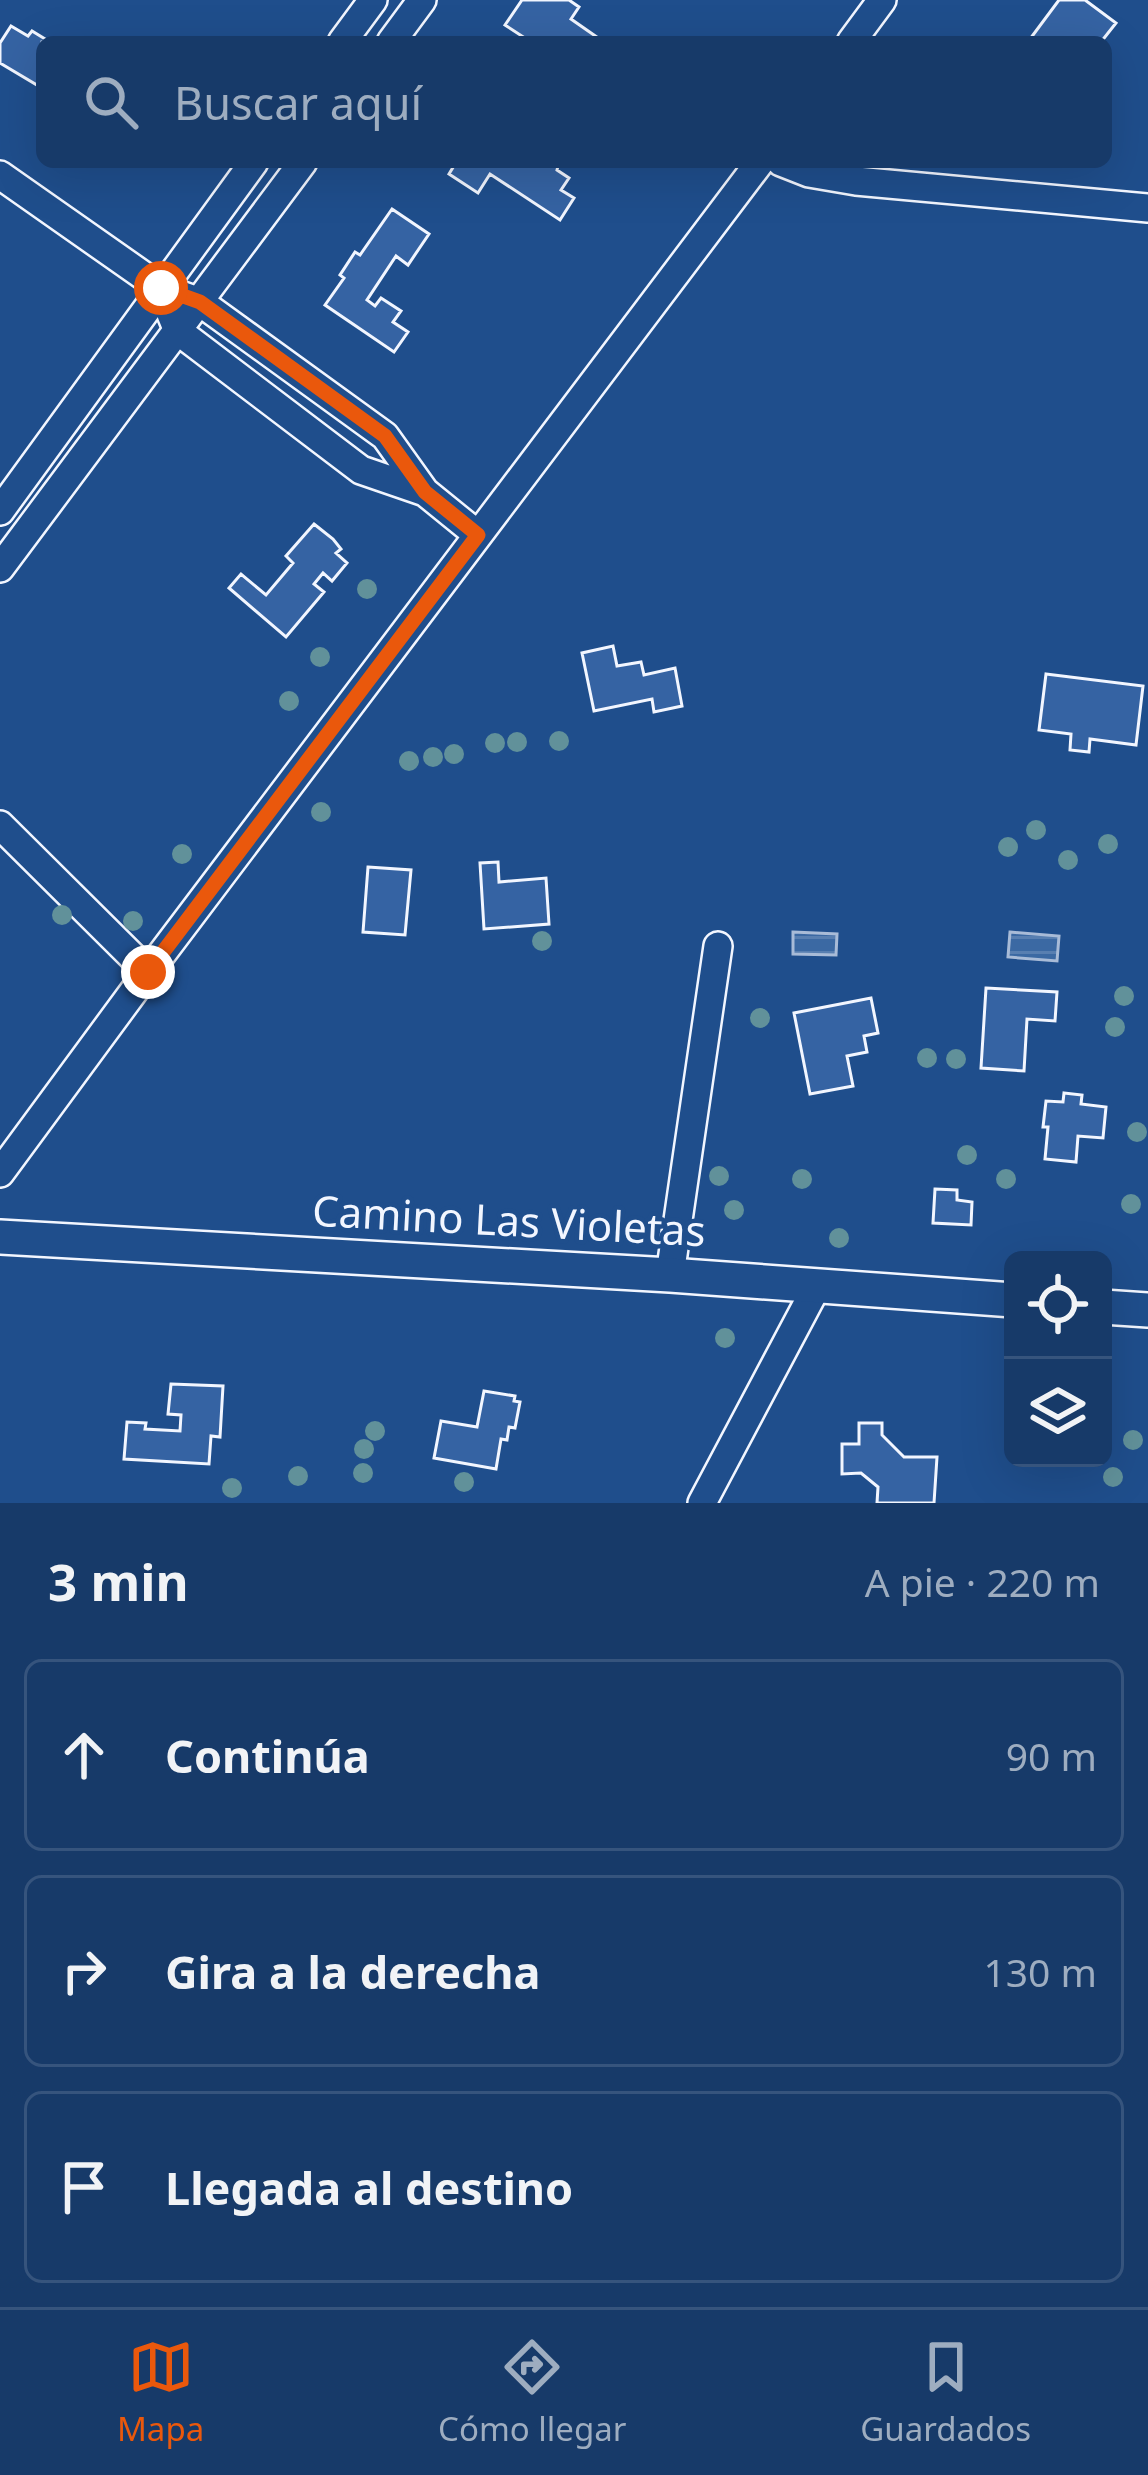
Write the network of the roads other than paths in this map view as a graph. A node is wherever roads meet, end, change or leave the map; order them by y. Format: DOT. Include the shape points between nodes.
graph roads {
  1 [pos="373,0"];
  2 [pos="422,0"];
  3 [pos="882,0"];
  4 [pos="346,36"];
  5 [pos="395,36"];
  6 [pos="855,36"];
  7 [pos="250,168"];
  8 [pos="299,168"];
  9 [pos="755,168"];
  10 [pos="796,168"];
  11 [pos="0,175"];
  12 [pos="1148,208"];
  13 [pos="161,288"];
  14 [pos="200,302"];
  15 [pos="178,332"];
  16 [pos="425,492"];
  17 [pos="0,511"];
  18 [pos="478,535"];
  19 [pos="0,568"];
  20 [pos="0,825"];
  21 [pos="718,946"];
  22 [pos="148,972"];
  23 [pos="0,1173"];
  24 [pos="0,1237"];
  25 [pos="670,1275"];
  26 [pos="817,1286"];
  27 [pos="1004,1299"];
  28 [pos="1112,1308"];
  29 [pos="1148,1310"];
  30 [pos="702,1503"];
  1 -- 4 [label="street"];
  2 -- 5 [label="street"];
  3 -- 6 [label="street"];
  7 -- 13 [label="street"];
  8 -- 14 [label="street"];
  9 -- 18 [label="street"];
  10 -- 12 [label="street" via="844,180"];
  11 -- 13 [label="street"];
  13 -- 14 [label="street"];
  13 -- 15 [label="street"];
  13 -- 17 [label="street"];
  14 -- 15 [label="street"];
  14 -- 16 [label="street" via="385,436"];
  15 -- 16 [label="street" via="361,470"];
  15 -- 19 [label="street"];
  16 -- 18 [label="street"];
  18 -- 22 [label="street"];
  20 -- 22 [label="street"];
  21 -- 25 [label="street"];
  22 -- 23 [label="street"];
  24 -- 25 [label="street, Camino Las Violetas"];
  25 -- 26 [label="street, Camino Las Violetas"];
  26 -- 27 [label="street, Camino Las Violetas"];
  26 -- 30 [label="street"];
  28 -- 29 [label="street"];
}
